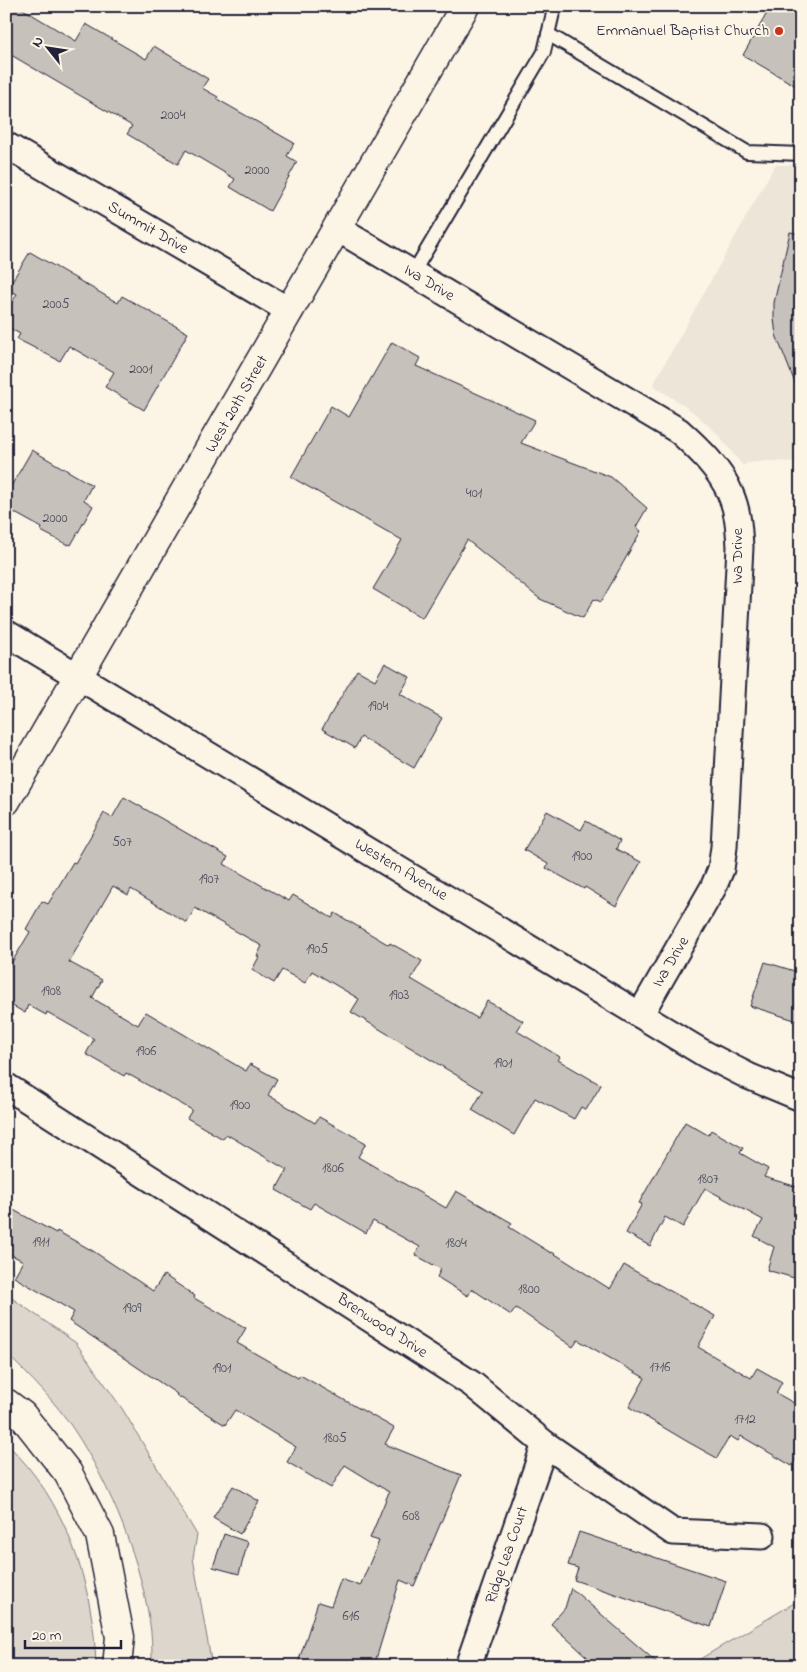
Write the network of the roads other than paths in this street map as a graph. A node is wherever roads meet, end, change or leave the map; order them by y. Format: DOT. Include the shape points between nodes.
graph roads {
  1 [pos="465,6"];
  2 [pos="557,6"];
  3 [pos="548,34"];
  4 [pos="6,145"];
  5 [pos="801,154"];
  6 [pos="338,229"];
  7 [pos="414,273"];
  8 [pos="290,311"];
  9 [pos="6,633"];
  10 [pos="79,676"];
  11 [pos="6,800"];
  12 [pos="640,1015"];
  13 [pos="6,1086"];
  14 [pos="801,1098"];
  15 [pos="12,1405"];
  16 [pos="545,1444"];
  17 [pos="762,1536"];
  18 [pos="118,1666"];
  19 [pos="468,1666"];
  1 -- 6 [label="main road, West 20th Street"];
  2 -- 3 [label="lane"];
  3 -- 5 [label="lane" via="748,152"];
  3 -- 7 [label="lane" via="544,52"];
  4 -- 8 [label="street, Summit Drive"];
  6 -- 7 [label="street, Iva Drive"];
  6 -- 8 [label="main road, West 20th Street"];
  7 -- 12 [label="street, Iva Drive" via="679,431 716,469 730,492 737,516 740,547 721,869"];
  8 -- 10 [label="main road, West 20th Street"];
  9 -- 10 [label="street, Western Avenue"];
  10 -- 11 [label="main road, West 20th Street"];
  10 -- 12 [label="street, Western Avenue"];
  12 -- 14 [label="street, Western Avenue" via="714,1059"];
  13 -- 16 [label="street, Brenwood Drive" via="472,1384"];
  15 -- 18 [label="main road" via="68,1473 100,1536 120,1637"];
  16 -- 17 [label="street, Brenwood Drive" via="673,1532"];
  16 -- 19 [label="street, Ridge Lea Court"];
}
